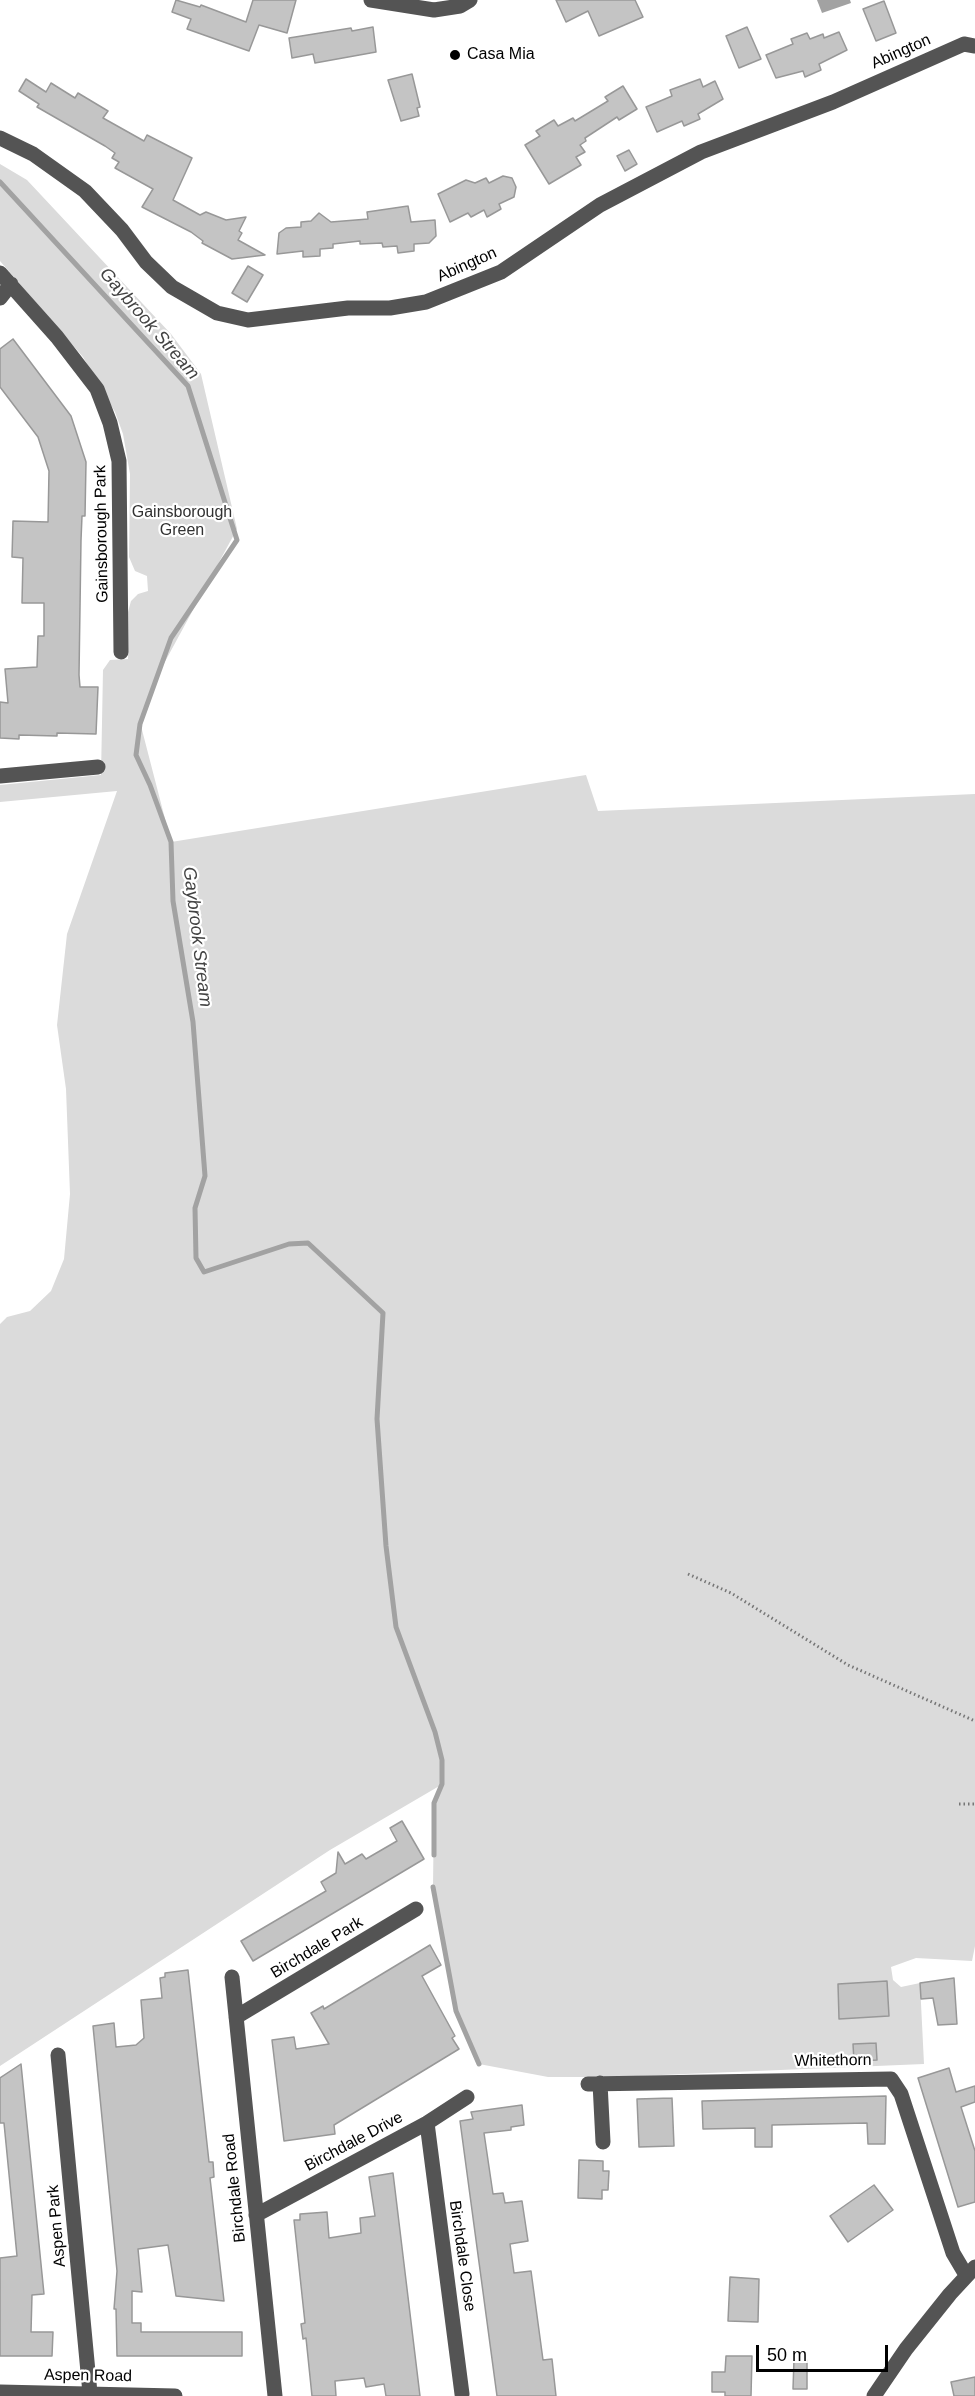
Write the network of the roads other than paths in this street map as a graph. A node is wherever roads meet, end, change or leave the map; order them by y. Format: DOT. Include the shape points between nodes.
graph roads {
  1 [pos="371,0"];
  2 [pos="470,0"];
  3 [pos="969,45"];
  4 [pos="0,138"];
  5 [pos="5,279"];
  6 [pos="0,298"];
  7 [pos="121,652"];
  8 [pos="98,767"];
  9 [pos="0,776"];
  10 [pos="416,1909"];
  11 [pos="232,1977"];
  12 [pos="236,2017"];
  13 [pos="58,2055"];
  14 [pos="467,2097"];
  15 [pos="427,2123"];
  16 [pos="603,2142"];
  17 [pos="256,2215"];
  18 [pos="971,2271"];
  19 [pos="0,2392"];
  20 [pos="90,2393"];
  21 [pos="462,2394"];
  22 [pos="175,2396"];
  23 [pos="275,2396"];
  24 [pos="874,2396"];
  1 -- 2 [label="street" via="434,10 460,6"];
  3 -- 4 [label="street, Abington" via="682,161 600,205 501,272 426,302 390,308 348,308 248,320 218,313 172,287 85,191 33,154"];
  5 -- 6 [label="street"];
  5 -- 7 [label="street, Gainsborough Park" via="97,389 110,423 119,461"];
  8 -- 9 [label="street"];
  10 -- 12 [label="street, Birchdale Park"];
  11 -- 12 [label="street, Birchdale Road"];
  12 -- 17 [label="street, Birchdale Road"];
  13 -- 20 [label="street, Aspen Park"];
  14 -- 15 [label="street, Birchdale Drive"];
  15 -- 17 [label="street, Birchdale Drive"];
  15 -- 21 [label="street, Birchdale Close"];
  16 -- 18 [label="street, Whitethorn" via="594,2084 891,2079 901,2094 953,2253"];
  17 -- 23 [label="street, Birchdale Road"];
  18 -- 24 [label="street" via="906,2349"];
  19 -- 20 [label="street, Aspen Road"];
  20 -- 22 [label="street, Aspen Road"];
}
